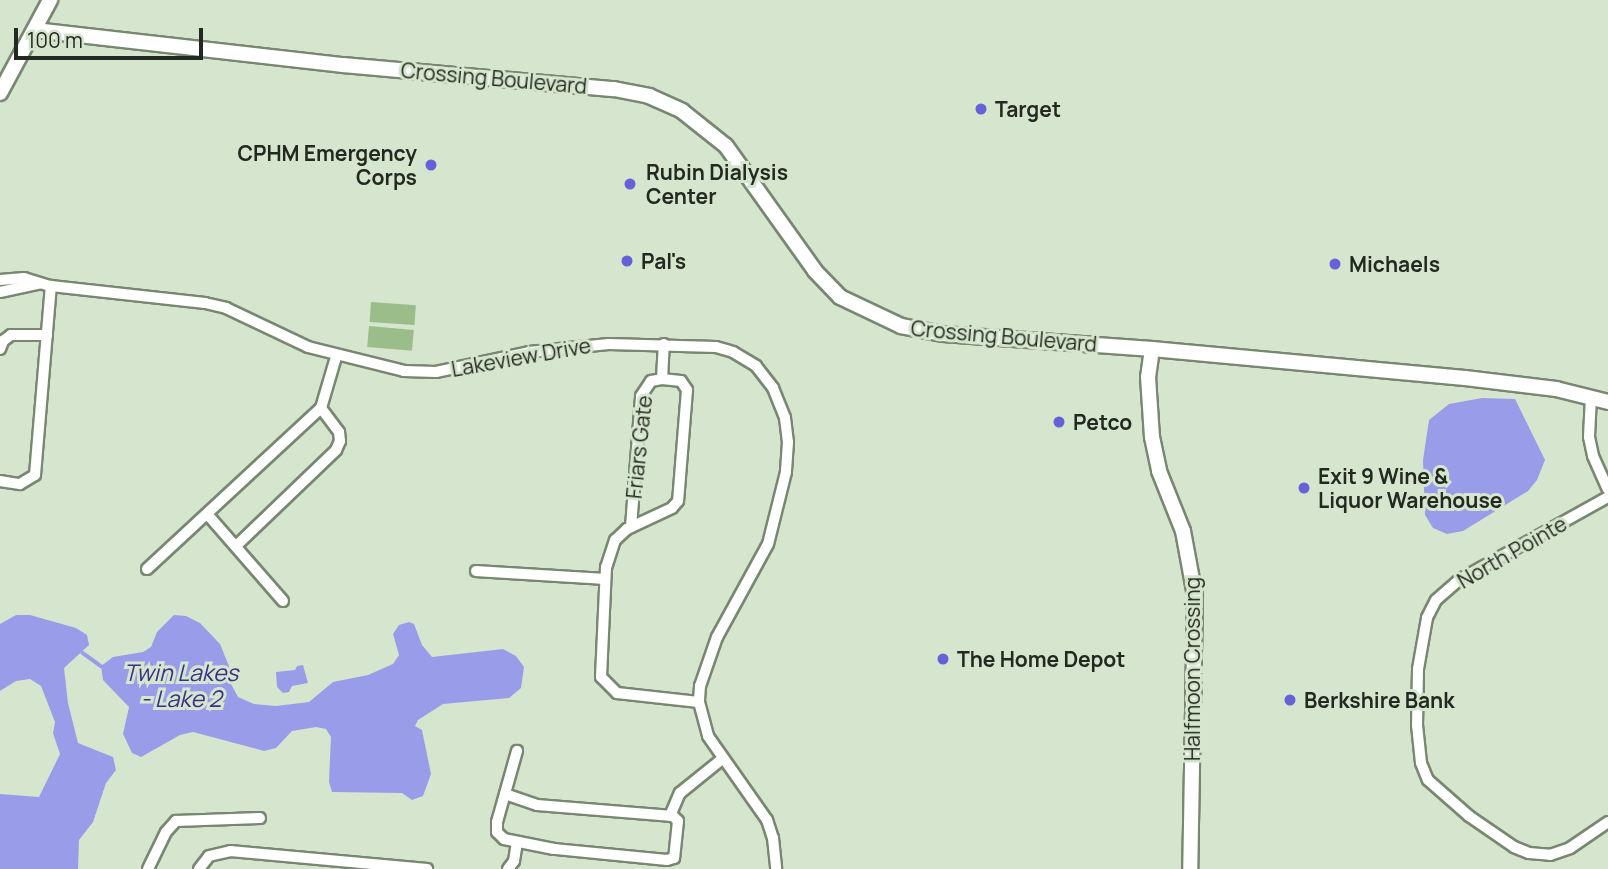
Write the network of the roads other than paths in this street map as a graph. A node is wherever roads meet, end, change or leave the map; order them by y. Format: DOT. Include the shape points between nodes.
graph roads {
  1 [pos="50,0"];
  2 [pos="35,30"];
  3 [pos="0,93"];
  4 [pos="0,280"];
  5 [pos="39,284"];
  6 [pos="51,286"];
  7 [pos="0,292"];
  8 [pos="47,335"];
  9 [pos="664,344"];
  10 [pos="0,349"];
  11 [pos="1152,349"];
  12 [pos="336,357"];
  13 [pos="662,379"];
  14 [pos="1591,397"];
  15 [pos="1608,402"];
  16 [pos="321,408"];
  17 [pos="0,481"];
  18 [pos="1608,489"];
  19 [pos="1608,497"];
  20 [pos="208,515"];
  21 [pos="631,527"];
  22 [pos="236,546"];
  23 [pos="148,569"];
  24 [pos="476,571"];
  25 [pos="606,579"];
  26 [pos="283,601"];
  27 [pos="699,702"];
  28 [pos="517,751"];
  29 [pos="722,759"];
  30 [pos="505,794"];
  31 [pos="670,816"];
  32 [pos="260,818"];
  33 [pos="1608,822"];
  34 [pos="517,843"];
  35 [pos="148,869"];
  36 [pos="199,869"];
  37 [pos="427,869"];
  38 [pos="508,869"];
  39 [pos="776,869"];
  40 [pos="1190,869"];
  1 -- 2 [label="street"];
  2 -- 3 [label="street"];
  2 -- 11 [label="street, Crossing Boulevard" via="649,96 682,111 726,146 815,271 840,297 861,309 901,326 943,334"];
  4 -- 5 [label="street, Lakeview Drive" via="24,278"];
  5 -- 6 [label="street, Lakeview Drive"];
  5 -- 7 [label="street, Lakeview Drive"];
  6 -- 8 [label="street"];
  6 -- 12 [label="street, Lakeview Drive" via="226,308"];
  8 -- 10 [label="street" via="11,335"];
  8 -- 17 [label="street" via="35,475 20,484"];
  9 -- 12 [label="street, Lakeview Drive" via="557,348 436,372 404,372"];
  9 -- 13 [label="street, Friars Gate"];
  9 -- 27 [label="street, Lakeview Drive" via="716,347 756,366 773,388 785,418 788,442 786,472 768,544 717,637"];
  11 -- 14 [label="street, Crossing Boulevard" via="1465,378"];
  11 -- 40 [label="street, Halfmoon Crossing" via="1148,377 1152,437 1159,471 1183,531 1195,596"];
  12 -- 16 [label="street"];
  13 -- 21 [label="street, Friars Gate" via="651,382 641,396"];
  13 -- 21 [label="street, Friars Gate" via="681,381 687,390 678,501"];
  14 -- 15 [label="street, Crossing Boulevard"];
  14 -- 18 [label="street" via="1589,437"];
  16 -- 20 [label="street"];
  16 -- 22 [label="street" via="339,432 336,450"];
  19 -- 33 [label="street, North Pointe" via="1459,580 1436,600 1427,618 1418,669 1417,725 1421,763 1428,780 1514,847 1550,855 1570,848"];
  20 -- 22 [label="street"];
  20 -- 23 [label="street"];
  21 -- 25 [label="street, Friars Gate" via="615,540"];
  22 -- 26 [label="street"];
  24 -- 25 [label="street"];
  25 -- 27 [label="street, Friars Gate" via="603,681 624,695"];
  27 -- 29 [label="street, Lakeview Drive" via="708,736"];
  28 -- 30 [label="street"];
  29 -- 31 [label="street" via="680,793"];
  29 -- 39 [label="street, Lakeview Drive" via="767,820"];
  30 -- 31 [label="street" via="537,805"];
  30 -- 34 [label="street" via="497,832"];
  31 -- 34 [label="street" via="678,821 674,856 669,860"];
  32 -- 35 [label="street" via="176,821"];
  34 -- 38 [label="street"];
  36 -- 37 [label="street" via="209,856 230,851"];
}
